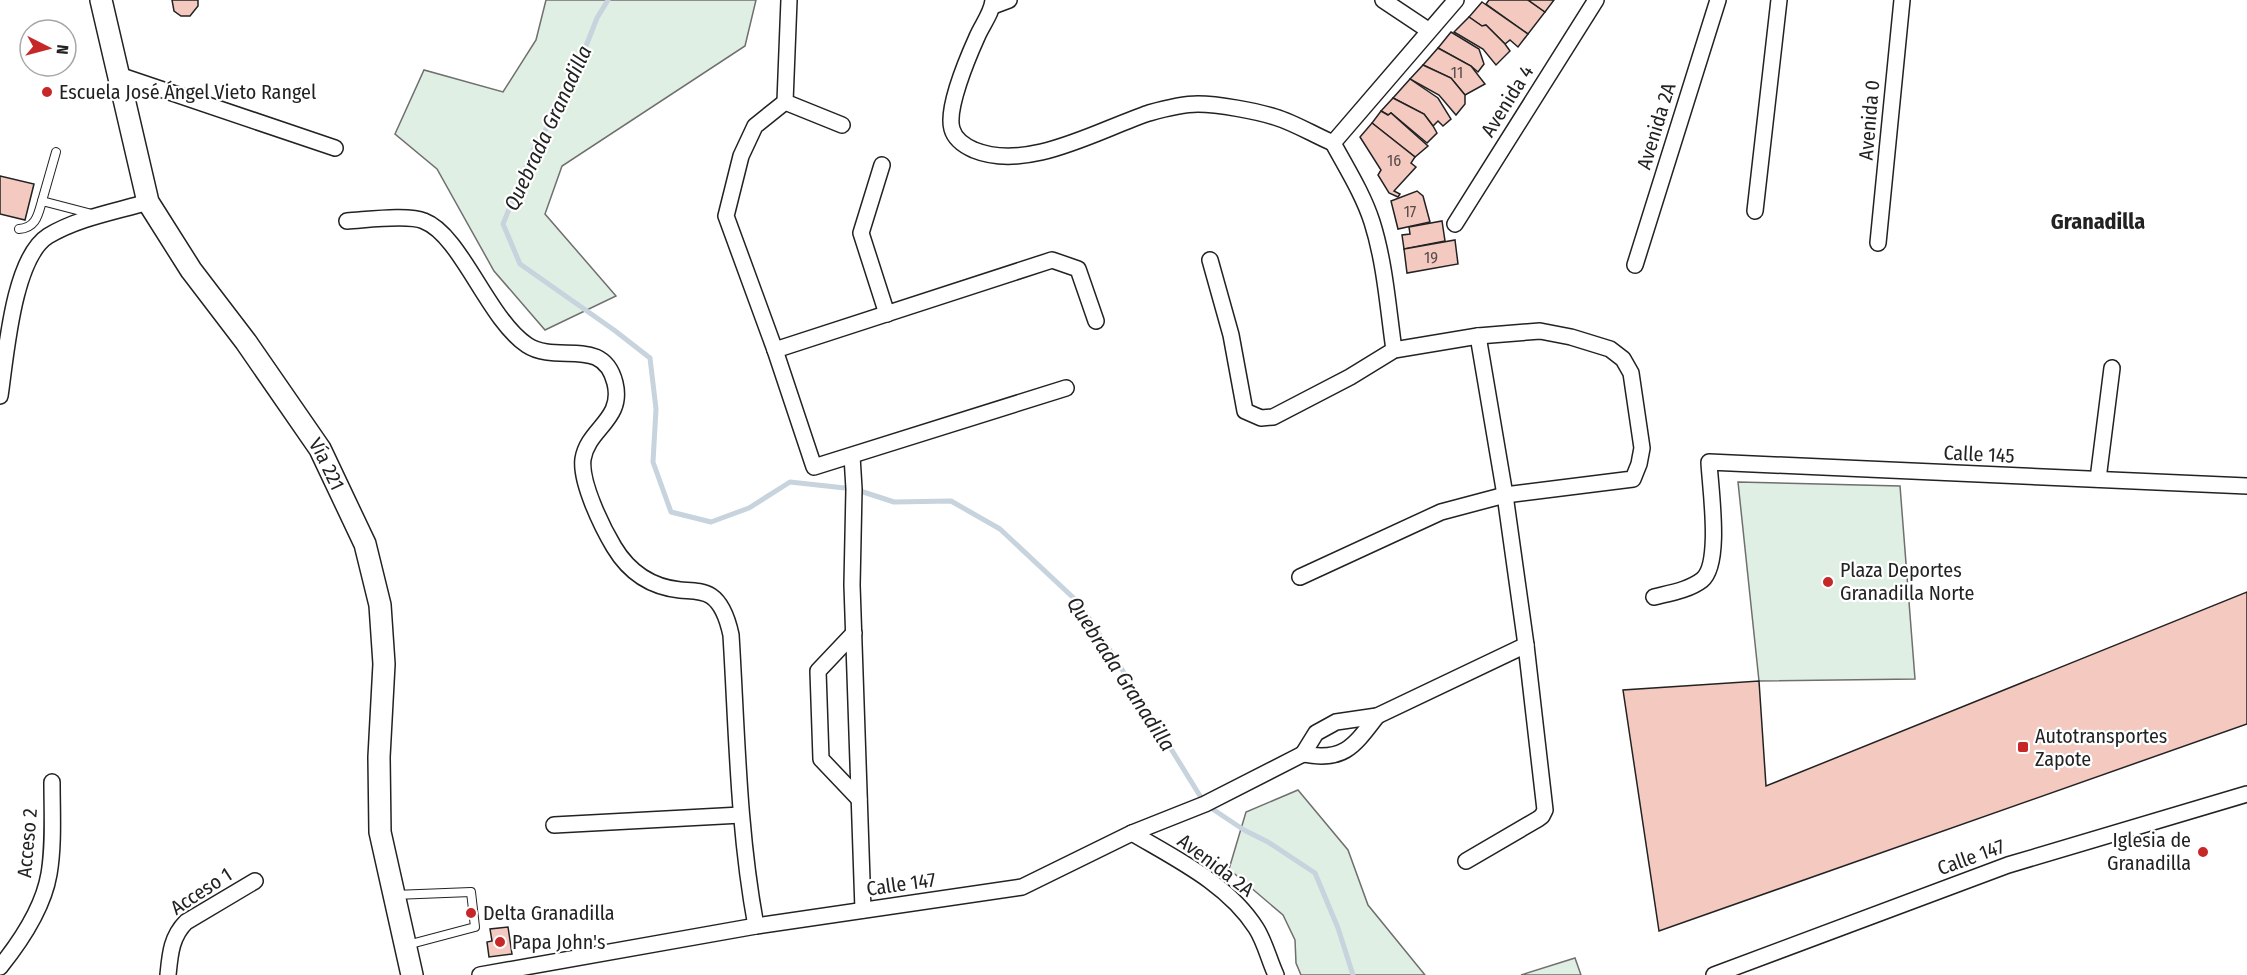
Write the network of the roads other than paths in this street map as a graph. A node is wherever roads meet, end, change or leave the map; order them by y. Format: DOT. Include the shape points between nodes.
graph roads {
  1 [pos="101,0"];
  2 [pos="789,0"];
  3 [pos="1009,0"];
  4 [pos="1383,0"];
  5 [pos="1456,0"];
  6 [pos="1596,0"];
  7 [pos="1718,0"];
  8 [pos="1779,0"];
  9 [pos="1902,0"];
  10 [pos="993,3"];
  11 [pos="1428,30"];
  12 [pos="119,75"];
  13 [pos="785,102"];
  14 [pos="842,125"];
  15 [pos="1333,143"];
  16 [pos="335,148"];
  17 [pos="56,152"];
  18 [pos="882,165"];
  19 [pos="42,201"];
  20 [pos="148,202"];
  21 [pos="1755,211"];
  22 [pos="99,216"];
  23 [pos="347,221"];
  24 [pos="1455,224"];
  25 [pos="19,229"];
  26 [pos="1878,243"];
  27 [pos="1210,260"];
  28 [pos="1635,265"];
  29 [pos="887,314"];
  30 [pos="1096,321"];
  31 [pos="1478,336"];
  32 [pos="775,350"];
  33 [pos="1394,350"];
  34 [pos="2112,368"];
  35 [pos="1066,388"];
  36 [pos="0,396"];
  37 [pos="852,456"];
  38 [pos="2098,479"];
  39 [pos="2247,486"];
  40 [pos="1505,495"];
  41 [pos="1300,577"];
  42 [pos="1654,597"];
  43 [pos="854,633"];
  44 [pos="1526,645"];
  45 [pos="1377,716"];
  46 [pos="1302,754"];
  47 [pos="52,782"];
  48 [pos="2247,794"];
  49 [pos="859,799"];
  50 [pos="741,815"];
  51 [pos="554,825"];
  52 [pos="1132,833"];
  53 [pos="1466,861"];
  54 [pos="255,881"];
  55 [pos="394,895"];
  56 [pos="863,910"];
  57 [pos="756,926"];
  58 [pos="405,946"];
  59 [pos="0,968"];
  60 [pos="168,975"];
  61 [pos="412,975"];
  62 [pos="480,975"];
  63 [pos="1276,975"];
  64 [pos="1714,975"];
  1 -- 12 [label="main road, Vía 221"];
  2 -- 13 [label="street"];
  3 -- 10 [label="street"];
  4 -- 11 [label="street"];
  5 -- 11 [label="street"];
  6 -- 24 [label="street, Avenida 4"];
  7 -- 28 [label="street, Avenida 2A"];
  8 -- 21 [label="street"];
  9 -- 26 [label="street, Avenida 0"];
  10 -- 15 [label="street" via="955,96 952,117 957,140 986,155 1034,154 1150,113 1198,104 1276,117"];
  11 -- 15 [label="street"];
  12 -- 16 [label="street"];
  12 -- 20 [label="main road, Vía 221"];
  13 -- 14 [label="street"];
  13 -- 32 [label="street" via="755,126 741,156 726,216"];
  15 -- 33 [label="street" via="1372,223"];
  17 -- 19 [label="lane"];
  18 -- 29 [label="street" via="861,233"];
  19 -- 22 [label="lane"];
  19 -- 25 [label="lane" via="36,222"];
  20 -- 22 [label="street"];
  20 -- 55 [label="main road, Vía 221" via="191,270 320,449 365,544 380,605 384,664 380,831"];
  22 -- 36 [label="street" via="46,237 32,252 16,299"];
  23 -- 50 [label="street" via="410,218 438,228 491,305 528,346 587,354 608,366 615,382 615,409 583,457 586,487 614,548 628,567 658,586 706,593 723,611 731,635"];
  27 -- 33 [label="street" via="1231,335 1245,411 1253,415 1273,417"];
  29 -- 30 [label="street" via="1052,260 1078,268"];
  29 -- 32 [label="street"];
  31 -- 33 [label="street"];
  31 -- 40 [label="street"];
  31 -- 40 [label="street" via="1540,332 1571,337 1610,349 1623,359 1631,373 1642,448 1633,479"];
  32 -- 37 [label="street" via="814,467"];
  34 -- 38 [label="street"];
  35 -- 37 [label="street"];
  37 -- 43 [label="street"];
  38 -- 39 [label="street, Calle 145"];
  38 -- 42 [label="street, Calle 145" via="1709,462 1714,551 1710,568 1703,579 1680,591"];
  40 -- 41 [label="street" via="1441,512"];
  40 -- 44 [label="street"];
  43 -- 49 [label="street"];
  43 -- 49 [label="street" via="818,671 820,759"];
  44 -- 45 [label="street"];
  44 -- 53 [label="street" via="1545,810 1538,819"];
  45 -- 46 [label="street" via="1336,722 1316,734"];
  45 -- 46 [label="street" via="1356,744 1334,756"];
  46 -- 52 [label="street, Calle 147" via="1205,804"];
  47 -- 59 [label="street, Acceso 2" via="49,876 29,926"];
  48 -- 64 [label="street, Calle 147" via="2008,865"];
  49 -- 56 [label="street"];
  50 -- 51 [label="street"];
  50 -- 57 [label="street"];
  52 -- 56 [label="street, Calle 147" via="1022,887"];
  52 -- 63 [label="street, Avenida 2A" via="1193,869 1240,906 1258,930"];
  54 -- 60 [label="street, Acceso 1" via="177,931"];
  55 -- 58 [label="main road, Vía 221"];
  55 -- 58 [label="lane" via="471,892 476,927"];
  56 -- 57 [label="street, Calle 147"];
  57 -- 62 [label="street, Calle 147"];
  58 -- 61 [label="main road, Vía 221"];
}
